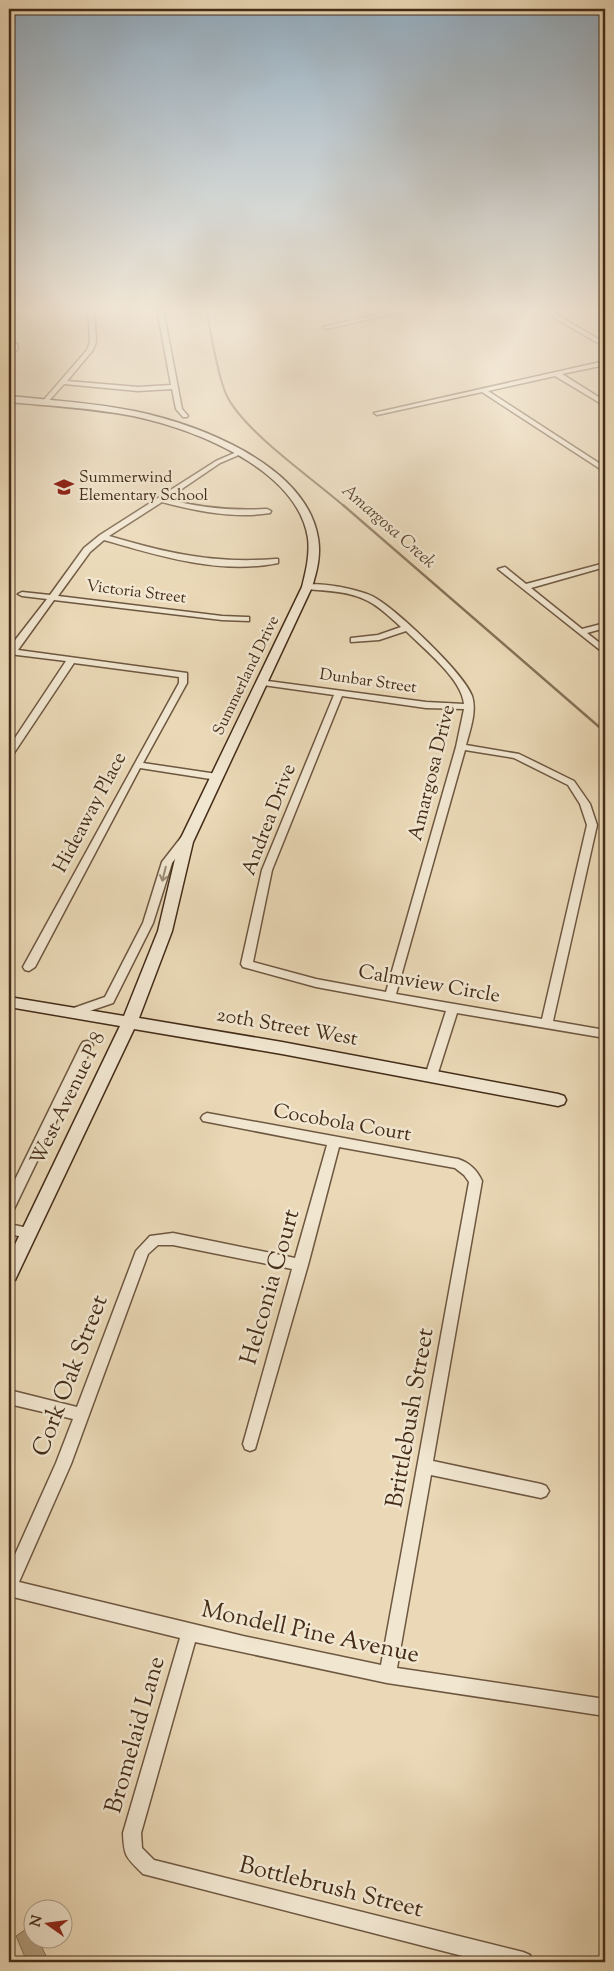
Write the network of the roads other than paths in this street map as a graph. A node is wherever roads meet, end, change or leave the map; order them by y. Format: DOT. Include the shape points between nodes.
graph roads {
  1 [pos="32,401"];
  2 [pos="178,401"];
  3 [pos="432,401"];
  4 [pos="500,401"];
  5 [pos="44,402"];
  6 [pos="377,413"];
  7 [pos="185,416"];
  8 [pos="239,453"];
  9 [pos="605,470"];
  10 [pos="160,499"];
  11 [pos="267,511"];
  12 [pos="103,537"];
  13 [pos="275,561"];
  14 [pos="605,565"];
  15 [pos="502,569"];
  16 [pos="307,587"];
  17 [pos="525,587"];
  18 [pos="22,594"];
  19 [pos="52,598"];
  20 [pos="246,619"];
  21 [pos="605,625"];
  22 [pos="406,629"];
  23 [pos="581,632"];
  24 [pos="354,640"];
  25 [pos="11,651"];
  26 [pos="605,651"];
  27 [pos="72,659"];
  28 [pos="263,682"];
  29 [pos="339,693"];
  30 [pos="469,707"];
  31 [pos="461,747"];
  32 [pos="9,754"];
  33 [pos="136,764"];
  34 [pos="216,777"];
  35 [pos="190,834"];
  36 [pos="247,964"];
  37 [pos="29,967"];
  38 [pos="390,997"];
  39 [pos="9,1002"];
  40 [pos="452,1009"];
  41 [pos="72,1013"];
  42 [pos="129,1023"];
  43 [pos="547,1024"];
  44 [pos="605,1034"];
  45 [pos="87,1045"];
  46 [pos="431,1076"];
  47 [pos="558,1100"];
  48 [pos="207,1118"];
  49 [pos="334,1141"];
  50 [pos="469,1170"];
  51 [pos="9,1205"];
  52 [pos="9,1229"];
  53 [pos="28,1233"];
  54 [pos="300,1265"];
  55 [pos="9,1275"];
  56 [pos="9,1397"];
  57 [pos="80,1414"];
  58 [pos="250,1444"];
  59 [pos="426,1467"];
  60 [pos="541,1492"];
  61 [pos="9,1587"];
  62 [pos="190,1631"];
  63 [pos="387,1675"];
  64 [pos="605,1708"];
  65 [pos="133,1852"];
  66 [pos="511,1961"];
  1 -- 5 [label="street, Summerland Drive"];
  2 -- 7 [label="street"];
  3 -- 6 [label="street"];
  4 -- 9 [label="street"];
  5 -- 8 [label="street, Summerland Drive" via="152,418 182,427"];
  8 -- 10 [label="street" via="218,462"];
  8 -- 16 [label="street, Summerland Drive" via="267,470 294,497 302,510 314,548"];
  10 -- 11 [label="street" via="200,510"];
  10 -- 12 [label="street"];
  12 -- 13 [label="street" via="194,561 254,564"];
  12 -- 19 [label="street" via="87,550"];
  14 -- 17 [label="street"];
  15 -- 17 [label="street"];
  16 -- 22 [label="street, Amargosa Drive" via="352,593 370,599"];
  16 -- 28 [label="street, Summerland Drive"];
  17 -- 23 [label="street"];
  18 -- 19 [label="street, Victoria Street"];
  19 -- 20 [label="street, Victoria Street"];
  19 -- 25 [label="street"];
  21 -- 23 [label="street"];
  22 -- 24 [label="street"];
  22 -- 30 [label="street, Amargosa Drive" via="463,683"];
  23 -- 26 [label="street"];
  25 -- 27 [label="street"];
  27 -- 32 [label="street"];
  27 -- 33 [label="street, Hideaway Place" via="184,675 184,683"];
  28 -- 29 [label="street, Dunbar Street"];
  28 -- 34 [label="street, Summerland Drive"];
  29 -- 30 [label="street, Dunbar Street" via="426,705"];
  29 -- 36 [label="street, Andrea Drive" via="267,870"];
  30 -- 31 [label="street, Amargosa Drive"];
  31 -- 38 [label="street, Amargosa Drive"];
  31 -- 43 [label="street" via="516,756 571,783 586,804 592,826"];
  33 -- 34 [label="street"];
  33 -- 37 [label="street, Hideaway Place"];
  34 -- 35 [label="street, Summerland Drive"];
  35 -- 41 [label="street, one-way" via="167,862 148,923 109,1000"];
  35 -- 42 [label="street, Summerland Drive" via="165,931"];
  36 -- 38 [label="street, Calmview Circle" via="316,983"];
  38 -- 40 [label="street, Calmview Circle"];
  39 -- 41 [label="street, 20th Street West"];
  40 -- 43 [label="street, Calmview Circle"];
  40 -- 46 [label="street"];
  41 -- 42 [label="street, 20th Street West"];
  42 -- 46 [label="street, 20th Street West"];
  42 -- 53 [label="street, West Avenue P 8"];
  43 -- 44 [label="street, Calmview Circle"];
  45 -- 51 [label="street, West Avenue P 8"];
  46 -- 47 [label="street, 20th Street West"];
  48 -- 49 [label="street, Cocobola Court"];
  49 -- 50 [label="street, Cocobola Court" via="458,1164"];
  49 -- 54 [label="street, Helconia Court"];
  50 -- 59 [label="street, Brittlebush Street" via="476,1181"];
  52 -- 53 [label="street"];
  53 -- 55 [label="street, West Avenue P 8"];
  54 -- 57 [label="street, Cork Oak Street" via="173,1239 155,1240 143,1251"];
  54 -- 58 [label="street, Helconia Court"];
  56 -- 57 [label="street"];
  57 -- 61 [label="street, Cork Oak Street" via="63,1464"];
  59 -- 60 [label="street"];
  59 -- 63 [label="street, Brittlebush Street"];
  61 -- 62 [label="street, Mondell Pine Avenue"];
  62 -- 63 [label="street, Mondell Pine Avenue"];
  62 -- 65 [label="street, Bromelaid Lane" via="132,1833"];
  63 -- 64 [label="street, Mondell Pine Avenue" via="556,1698"];
  65 -- 66 [label="street, Bottlebrush Street" via="148,1868"];
}
